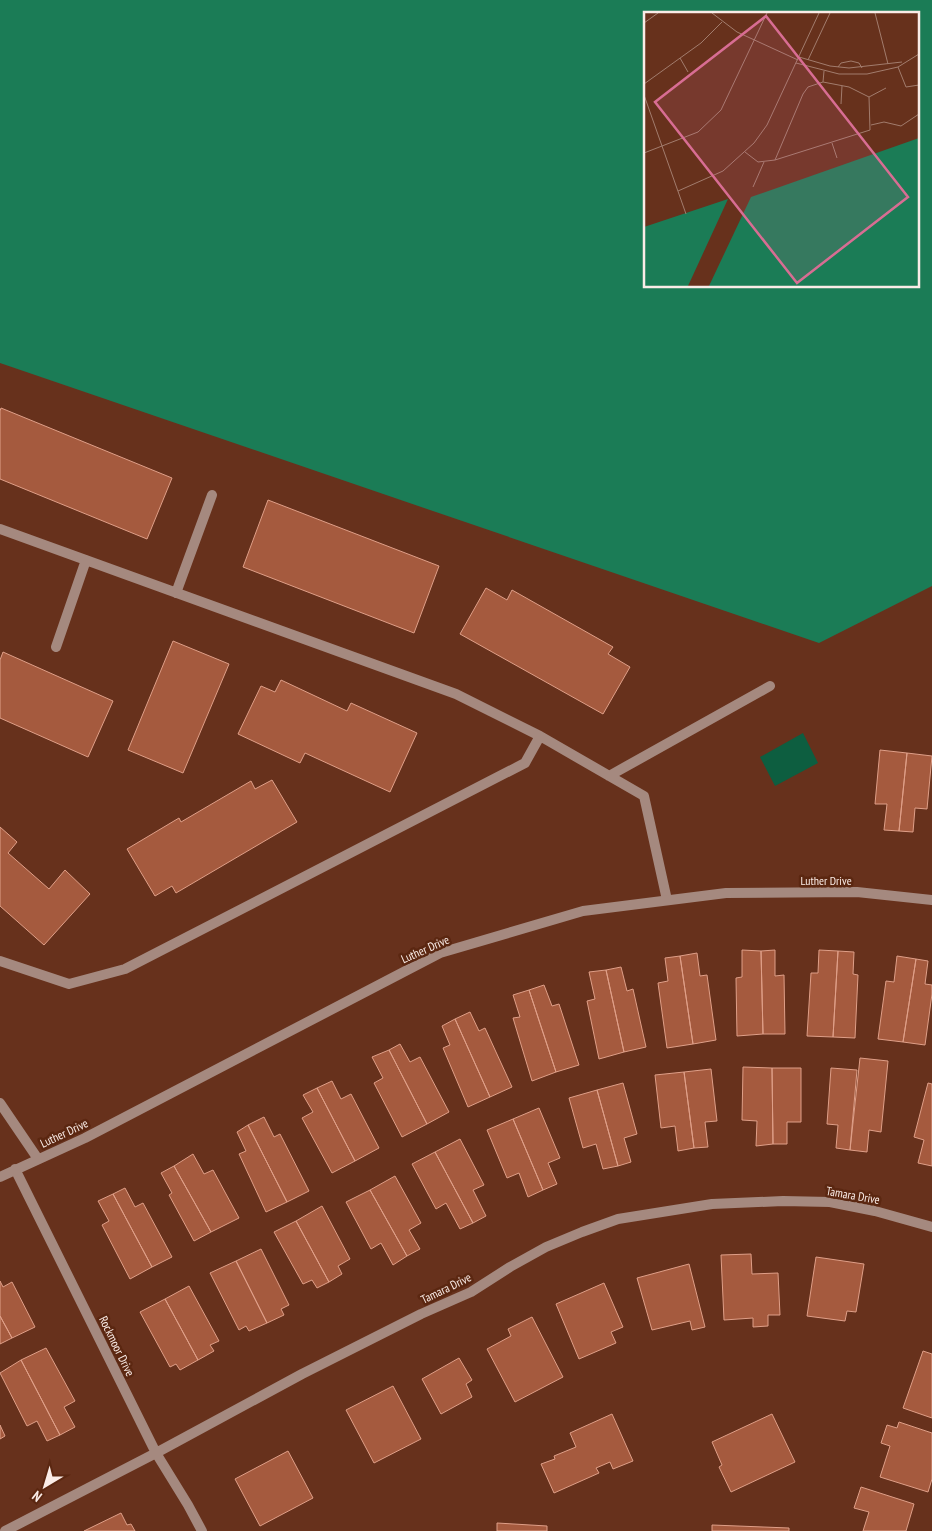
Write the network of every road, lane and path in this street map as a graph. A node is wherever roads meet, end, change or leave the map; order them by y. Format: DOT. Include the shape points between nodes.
graph roads {
  1 [pos="212,495"];
  2 [pos="0,529"];
  3 [pos="86,560"];
  4 [pos="176,593"];
  5 [pos="56,647"];
  6 [pos="770,686"];
  7 [pos="540,736"];
  8 [pos="609,776"];
  9 [pos="667,900"];
  10 [pos="932,900"];
  11 [pos="0,961"];
  12 [pos="0,1103"];
  13 [pos="38,1159"];
  14 [pos="15,1169"];
  15 [pos="0,1177"];
  16 [pos="932,1227"];
  17 [pos="156,1454"];
  18 [pos="5,1531"];
  19 [pos="202,1531"];
  1 -- 4 [label="street"];
  2 -- 3 [label="street"];
  3 -- 4 [label="street"];
  3 -- 5 [label="street"];
  4 -- 7 [label="street" via="456,694"];
  6 -- 8 [label="street"];
  7 -- 8 [label="street"];
  7 -- 11 [label="street" via="525,763 125,969 69,984"];
  8 -- 9 [label="street" via="644,796"];
  9 -- 10 [label="street, Luther Drive" via="726,893 858,892"];
  9 -- 13 [label="street, Luther Drive" via="583,911 440,952 85,1138"];
  12 -- 13 [label="street"];
  13 -- 14 [label="street, Luther Drive"];
  14 -- 15 [label="street, Luther Drive"];
  14 -- 17 [label="street, Rockmoor Drive"];
  16 -- 17 [label="street, Tamara Drive" via="830,1202 712,1204 618,1219 546,1247 471,1292 302,1374"];
  17 -- 18 [label="street, Tamara Drive"];
  17 -- 19 [label="street, Rockmoor Drive"];
}
